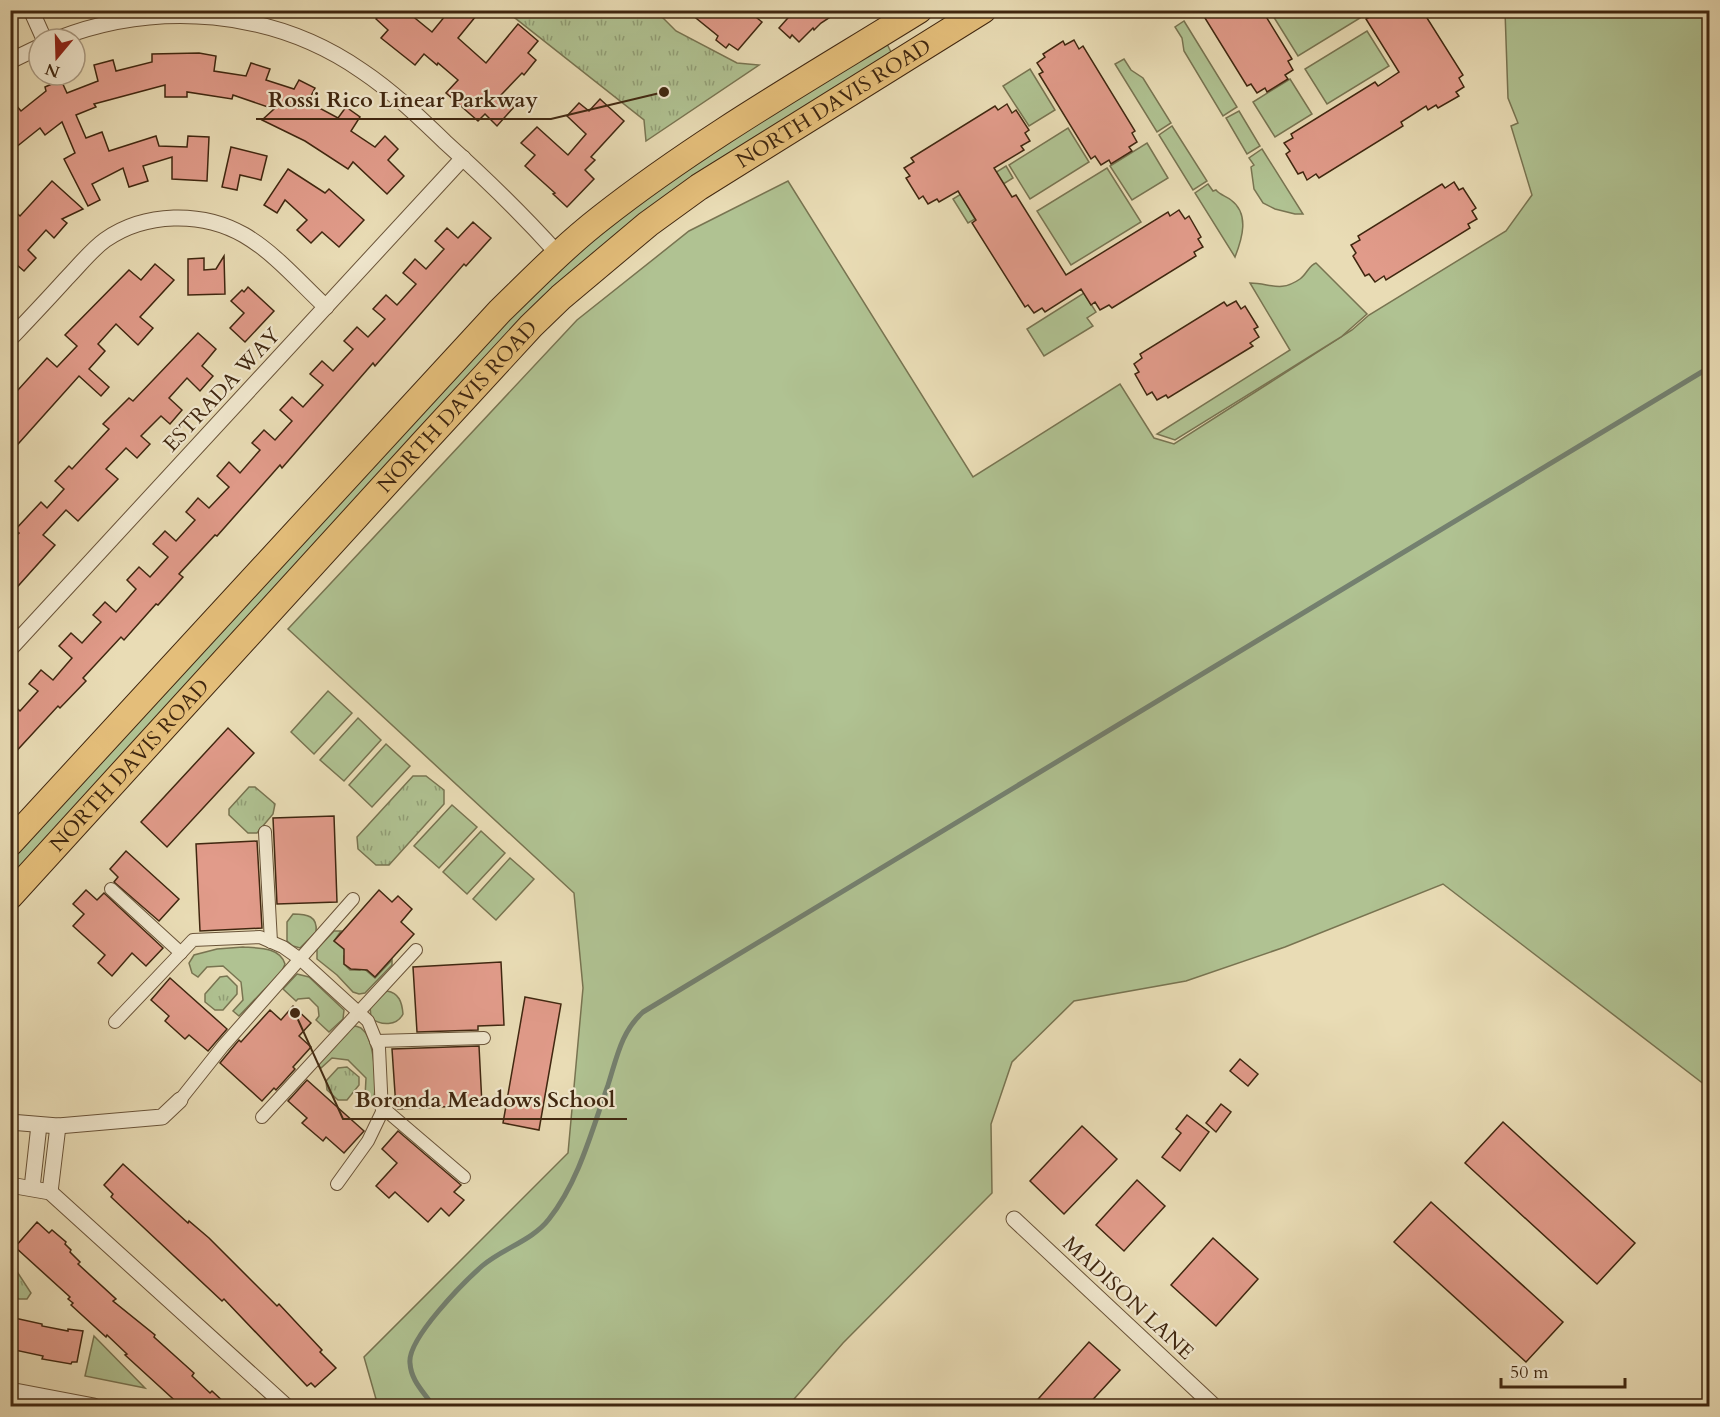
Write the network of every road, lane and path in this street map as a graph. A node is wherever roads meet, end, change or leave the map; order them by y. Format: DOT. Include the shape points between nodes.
graph roads {
  1 [pos="31,10"];
  2 [pos="919,10"];
  3 [pos="983,10"];
  4 [pos="201,13"];
  5 [pos="39,27"];
  6 [pos="87,29"];
  7 [pos="27,53"];
  8 [pos="10,62"];
  9 [pos="463,158"];
  10 [pos="558,255"];
  11 [pos="326,307"];
  12 [pos="10,339"];
  13 [pos="10,649"];
  14 [pos="265,832"];
  15 [pos="10,843"];
  16 [pos="111,889"];
  17 [pos="10,896"];
  18 [pos="353,899"];
  19 [pos="271,942"];
  20 [pos="416,950"];
  21 [pos="181,953"];
  22 [pos="300,959"];
  23 [pos="358,1012"];
  24 [pos="116,1022"];
  25 [pos="484,1038"];
  26 [pos="376,1041"];
  27 [pos="180,1100"];
  28 [pos="382,1107"];
  29 [pos="262,1117"];
  30 [pos="10,1122"];
  31 [pos="39,1125"];
  32 [pos="58,1126"];
  33 [pos="464,1177"];
  34 [pos="337,1184"];
  35 [pos="10,1185"];
  36 [pos="32,1188"];
  37 [pos="50,1192"];
  38 [pos="1014,1219"];
  39 [pos="10,1390"];
  40 [pos="94,1407"];
  41 [pos="286,1407"];
  42 [pos="1214,1407"];
  1 -- 5 [label="street"];
  2 -- 10 [label="highway, NORTH DAVIS ROAD" via="666,170"];
  3 -- 17 [label="highway, NORTH DAVIS ROAD" via="699,187 561,297"];
  4 -- 6 [label="street" via="125,20"];
  4 -- 9 [label="street" via="259,25 330,51 379,83"];
  7 -- 8 [label="street"];
  9 -- 10 [label="street"];
  9 -- 11 [label="street, ESTRADA WAY"];
  10 -- 15 [label="highway, NORTH DAVIS ROAD" via="500,311"];
  11 -- 12 [label="street" via="244,235 196,219 164,218 130,227 96,247"];
  11 -- 13 [label="street, ESTRADA WAY"];
  14 -- 19 [label="street"];
  16 -- 21 [label="street"];
  18 -- 22 [label="street"];
  19 -- 21 [label="street" via="260,937 193,940"];
  19 -- 22 [label="street"];
  20 -- 23 [label="street"];
  21 -- 24 [label="street"];
  22 -- 23 [label="street"];
  22 -- 27 [label="street"];
  23 -- 26 [label="street" via="368,1021"];
  23 -- 29 [label="street"];
  25 -- 26 [label="street"];
  26 -- 28 [label="street"];
  27 -- 32 [label="street" via="162,1117"];
  28 -- 33 [label="street"];
  28 -- 34 [label="street" via="368,1142"];
  30 -- 31 [label="street"];
  31 -- 32 [label="street"];
  31 -- 36 [label="street"];
  32 -- 37 [label="street"];
  35 -- 36 [label="street"];
  36 -- 37 [label="street"];
  37 -- 41 [label="street"];
  38 -- 42 [label="street, MADISON LANE"];
  39 -- 40 [label="street"];
}
